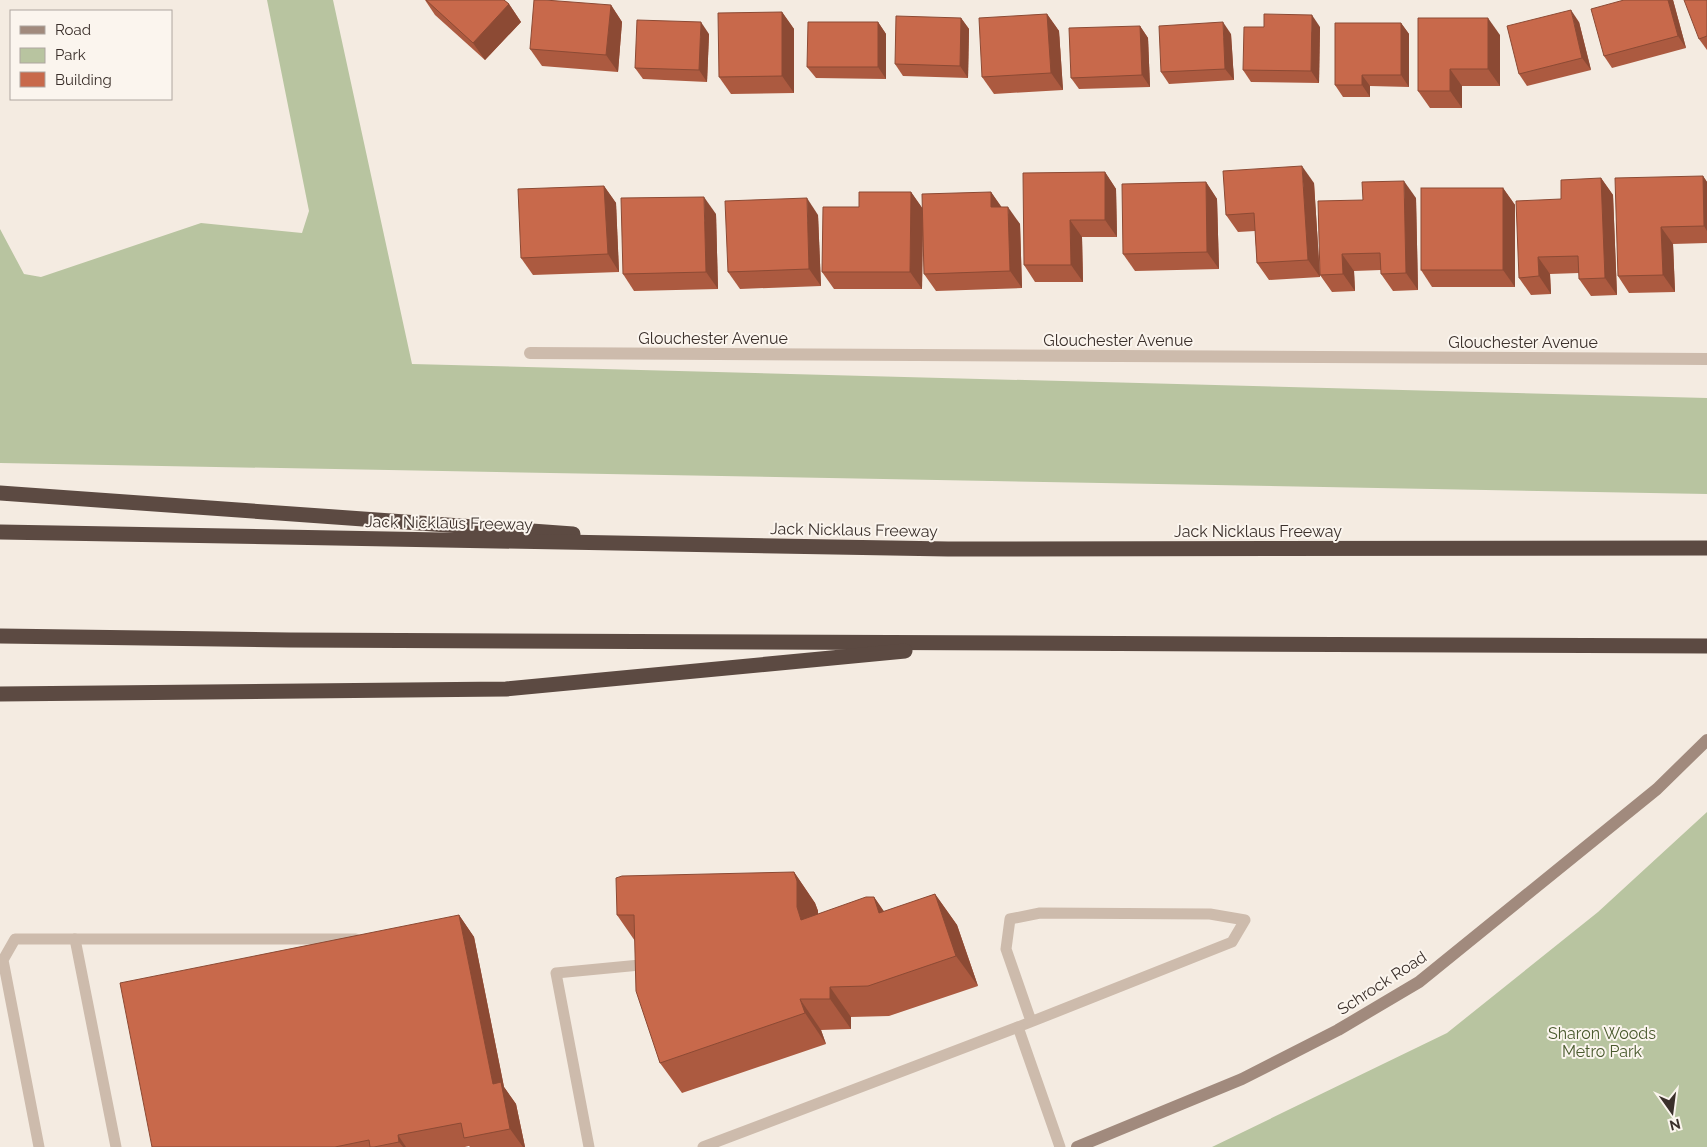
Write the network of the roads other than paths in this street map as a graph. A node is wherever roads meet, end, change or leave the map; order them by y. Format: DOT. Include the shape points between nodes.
graph roads {
  1 [pos="530,353"];
  2 [pos="1707,359"];
  3 [pos="0,493"];
  4 [pos="0,532"];
  5 [pos="754,547"];
  6 [pos="1707,548"];
  7 [pos="0,636"];
  8 [pos="993,643"];
  9 [pos="1707,646"];
  10 [pos="0,694"];
  11 [pos="1707,740"];
  12 [pos="75,939"];
  13 [pos="367,939"];
  14 [pos="640,965"];
  15 [pos="1031,1021"];
  16 [pos="1018,1026"];
  17 [pos="39,1147"];
  18 [pos="116,1147"];
  19 [pos="589,1147"];
  20 [pos="702,1147"];
  21 [pos="1060,1147"];
  22 [pos="1077,1147"];
  1 -- 2 [label="street, Glouchester Avenue"];
  3 -- 5 [label="highway"];
  4 -- 5 [label="highway, Jack Nicklaus Freeway"];
  5 -- 6 [label="highway, Jack Nicklaus Freeway"];
  7 -- 8 [label="highway"];
  8 -- 9 [label="highway"];
  8 -- 10 [label="highway" via="506,689"];
  11 -- 22 [label="main road, Schrock Road" via="1657,790 1418,982 1338,1030 1242,1079"];
  12 -- 13 [label="lane"];
  12 -- 17 [label="lane" via="15,939 3,960"];
  12 -- 18 [label="lane"];
  14 -- 19 [label="lane" via="556,973"];
  15 -- 15 [label="lane" via="1232,942 1245,920 1210,914 1040,913 1010,919 1006,949"];
  15 -- 16 [label="lane"];
  16 -- 20 [label="lane"];
  16 -- 21 [label="lane"];
}
